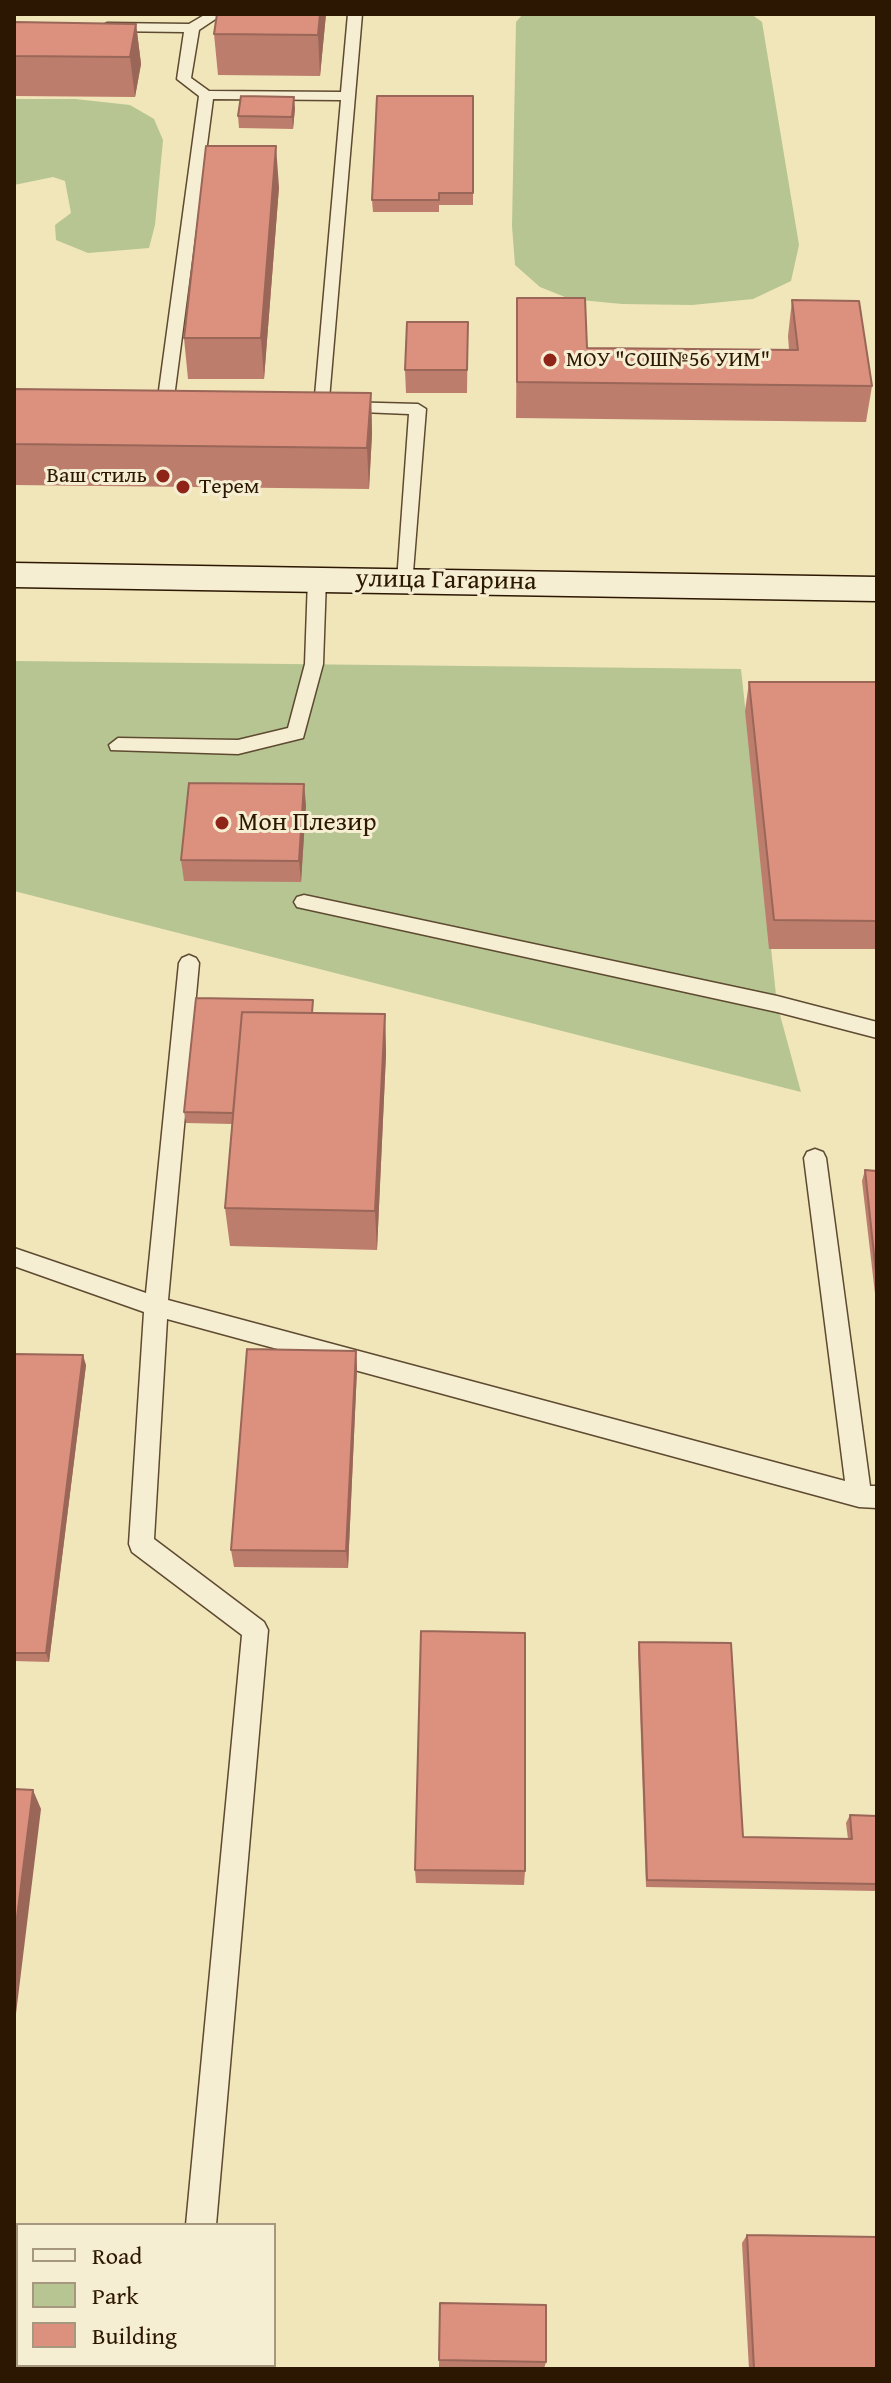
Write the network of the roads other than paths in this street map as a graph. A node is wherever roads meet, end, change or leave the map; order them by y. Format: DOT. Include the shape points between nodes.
graph roads {
  1 [pos="216,14"];
  2 [pos="355,14"];
  3 [pos="88,27"];
  4 [pos="192,28"];
  5 [pos="206,95"];
  6 [pos="347,96"];
  7 [pos="165,405"];
  8 [pos="14,575"];
  9 [pos="317,579"];
  10 [pos="406,581"];
  11 [pos="877,589"];
  12 [pos="118,745"];
  13 [pos="304,902"];
  14 [pos="189,963"];
  15 [pos="877,1030"];
  16 [pos="815,1158"];
  17 [pos="14,1257"];
  18 [pos="156,1306"];
  19 [pos="868,1496"];
  20 [pos="201,2223"];
  1 -- 4 [label="lane"];
  2 -- 6 [label="lane"];
  3 -- 4 [label="lane"];
  4 -- 5 [label="lane" via="184,79"];
  5 -- 6 [label="lane"];
  5 -- 7 [label="lane"];
  6 -- 10 [label="lane" via="314,407 418,409"];
  8 -- 9 [label="main road, улица Гагарина"];
  9 -- 10 [label="main road, улица Гагарина"];
  9 -- 12 [label="lane" via="314,664 296,733 238,747"];
  10 -- 11 [label="main road, улица Гагарина"];
  13 -- 15 [label="lane"];
  14 -- 18 [label="lane"];
  16 -- 19 [label="lane"];
  17 -- 18 [label="lane"];
  18 -- 19 [label="lane"];
  18 -- 20 [label="lane" via="141,1544 255,1630"];
}
